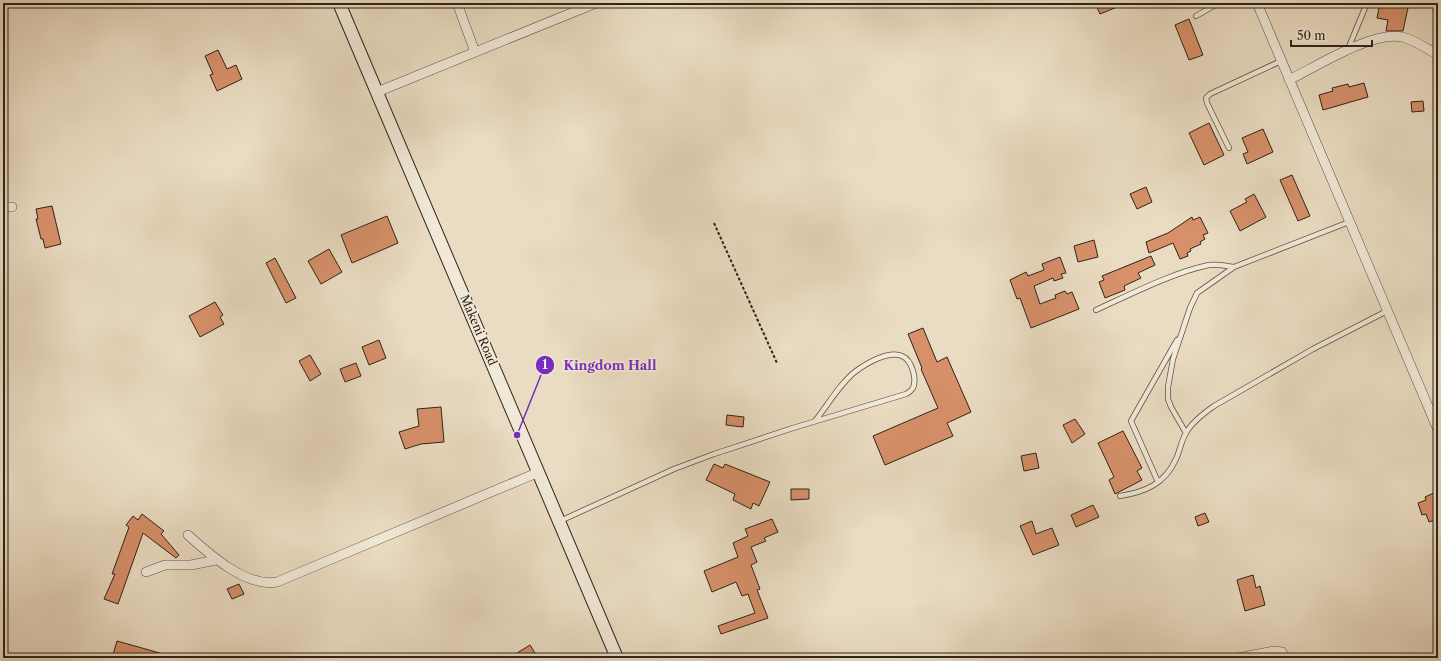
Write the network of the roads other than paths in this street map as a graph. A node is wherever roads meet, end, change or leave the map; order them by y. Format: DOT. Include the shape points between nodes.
graph roads {
  1 [pos="340,3"];
  2 [pos="457,3"];
  3 [pos="596,3"];
  4 [pos="1219,3"];
  5 [pos="1256,3"];
  6 [pos="1367,3"];
  7 [pos="1196,16"];
  8 [pos="1347,51"];
  9 [pos="475,52"];
  10 [pos="1438,54"];
  11 [pos="1281,61"];
  12 [pos="1289,80"];
  13 [pos="377,92"];
  14 [pos="1229,148"];
  15 [pos="1349,222"];
  16 [pos="1234,267"];
  17 [pos="1096,310"];
  18 [pos="1387,311"];
  19 [pos="1182,332"];
  20 [pos="815,420"];
  21 [pos="1438,430"];
  22 [pos="1186,433"];
  23 [pos="539,472"];
  24 [pos="1158,482"];
  25 [pos="1120,496"];
  26 [pos="560,521"];
  27 [pos="188,535"];
  28 [pos="216,560"];
  29 [pos="146,572"];
  30 [pos="617,658"];
  31 [pos="1238,658"];
  32 [pos="1285,658"];
  1 -- 13 [label="main road, Makeni Road"];
  2 -- 9 [label="street"];
  3 -- 9 [label="street"];
  4 -- 7 [label="lane"];
  5 -- 11 [label="street"];
  6 -- 8 [label="lane"];
  8 -- 10 [label="street" via="1388,36 1411,40"];
  8 -- 12 [label="street"];
  9 -- 13 [label="street"];
  11 -- 12 [label="street"];
  11 -- 14 [label="lane" via="1206,98"];
  12 -- 15 [label="street"];
  13 -- 23 [label="main road, Makeni Road"];
  15 -- 16 [label="lane"];
  15 -- 18 [label="street"];
  16 -- 17 [label="lane" via="1209,265 1180,274"];
  16 -- 19 [label="lane" via="1198,293"];
  18 -- 21 [label="street"];
  18 -- 22 [label="lane" via="1349,329 1241,389 1201,416"];
  19 -- 22 [label="lane" via="1173,359 1168,393 1171,407"];
  19 -- 24 [label="lane" via="1131,421"];
  20 -- 20 [label="lane" via="856,371 874,360 891,355 901,355 908,360 915,382 912,390 906,394"];
  20 -- 26 [label="lane" via="674,469"];
  22 -- 24 [label="lane" via="1176,460"];
  23 -- 26 [label="main road, Makeni Road"];
  23 -- 28 [label="street" via="277,582 260,583"];
  24 -- 25 [label="lane" via="1144,491"];
  26 -- 30 [label="main road, Makeni Road"];
  27 -- 28 [label="street"];
  28 -- 29 [label="street" via="191,565 165,564"];
  31 -- 32 [label="street" via="1274,651 1282,652"];
}
